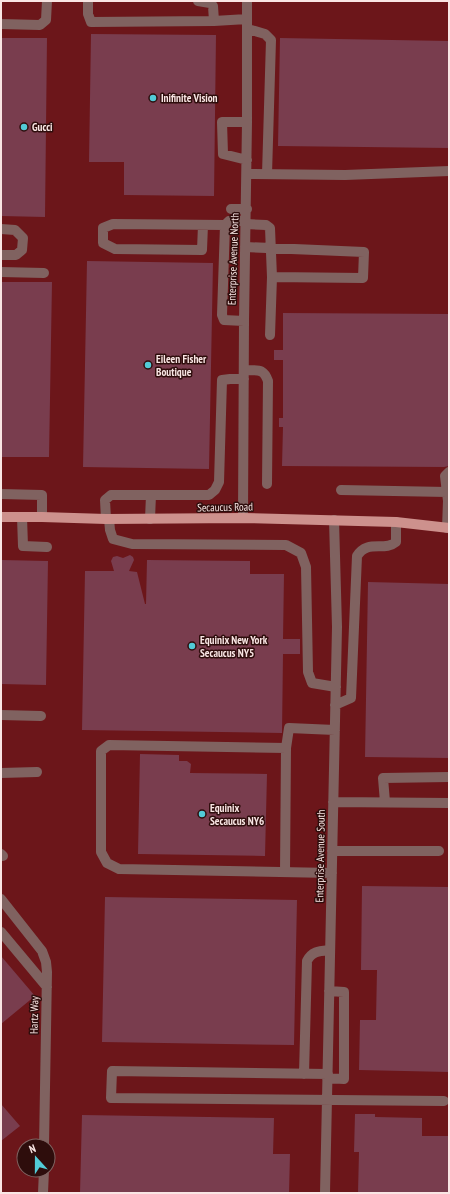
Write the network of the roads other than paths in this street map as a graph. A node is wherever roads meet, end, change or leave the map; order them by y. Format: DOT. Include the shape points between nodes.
graph roads {
  1 [pos="47,1"];
  2 [pos="88,1"];
  3 [pos="198,1"];
  4 [pos="247,1"];
  5 [pos="214,21"];
  6 [pos="1,24"];
  7 [pos="248,24"];
  8 [pos="248,122"];
  9 [pos="247,160"];
  10 [pos="449,171"];
  11 [pos="247,174"];
  12 [pos="267,174"];
  13 [pos="231,209"];
  14 [pos="247,209"];
  15 [pos="246,222"];
  16 [pos="203,225"];
  17 [pos="225,226"];
  18 [pos="1,229"];
  19 [pos="246,247"];
  20 [pos="271,249"];
  21 [pos="1,255"];
  22 [pos="1,272"];
  23 [pos="44,273"];
  24 [pos="272,277"];
  25 [pos="244,321"];
  26 [pos="270,336"];
  27 [pos="244,375"];
  28 [pos="449,472"];
  29 [pos="267,484"];
  30 [pos="341,490"];
  31 [pos="447,492"];
  32 [pos="1,494"];
  33 [pos="151,495"];
  34 [pos="42,516"];
  35 [pos="1,517"];
  36 [pos="22,517"];
  37 [pos="243,518"];
  38 [pos="108,519"];
  39 [pos="150,519"];
  40 [pos="334,520"];
  41 [pos="396,522"];
  42 [pos="448,528"];
  43 [pos="47,547"];
  44 [pos="354,626"];
  45 [pos="337,627"];
  46 [pos="336,687"];
  47 [pos="335,704"];
  48 [pos="1,715"];
  49 [pos="41,716"];
  50 [pos="335,730"];
  51 [pos="286,748"];
  52 [pos="37,772"];
  53 [pos="1,773"];
  54 [pos="449,777"];
  55 [pos="333,802"];
  56 [pos="385,802"];
  57 [pos="449,803"];
  58 [pos="332,851"];
  59 [pos="439,851"];
  60 [pos="286,872"];
  61 [pos="332,873"];
  62 [pos="1,899"];
  63 [pos="1,932"];
  64 [pos="330,950"];
  65 [pos="47,987"];
  66 [pos="329,991"];
  67 [pos="304,1074"];
  68 [pos="328,1076"];
  69 [pos="327,1101"];
  70 [pos="444,1101"];
  71 [pos="44,1138"];
  72 [pos="44,1178"];
  73 [pos="43,1193"];
  74 [pos="325,1193"];
  1 -- 6 [label="street" via="46,20 40,25"];
  2 -- 5 [label="street" via="91,22"];
  3 -- 5 [label="street" via="213,6"];
  4 -- 7 [label="street, Enterprise Avenue North"];
  5 -- 7 [label="street"];
  7 -- 8 [label="street, Enterprise Avenue North"];
  7 -- 12 [label="street" via="271,40"];
  8 -- 9 [label="street, Enterprise Avenue North"];
  8 -- 9 [label="street" via="222,122 223,154"];
  9 -- 11 [label="street, Enterprise Avenue North"];
  10 -- 12 [label="street" via="345,175"];
  11 -- 12 [label="street"];
  11 -- 14 [label="street, Enterprise Avenue North"];
  13 -- 14 [label="street"];
  14 -- 15 [label="street, Enterprise Avenue North"];
  15 -- 17 [label="street" via="228,221"];
  15 -- 19 [label="street, Enterprise Avenue North"];
  15 -- 20 [label="street" via="270,228"];
  16 -- 16 [label="street" via="113,224 103,228 103,243 115,249 202,250"];
  16 -- 17 [label="street"];
  17 -- 25 [label="street" via="222,315 224,320"];
  18 -- 21 [label="street" via="15,230 23,238 22,250 16,255"];
  19 -- 20 [label="street"];
  19 -- 25 [label="street, Enterprise Avenue North"];
  20 -- 24 [label="street"];
  20 -- 24 [label="street" via="364,252 363,278"];
  22 -- 23 [label="street"];
  24 -- 26 [label="street"];
  25 -- 27 [label="street, Enterprise Avenue North"];
  27 -- 29 [label="street" via="262,372 268,381"];
  27 -- 33 [label="street" via="222,380 219,482 214,490 209,495"];
  27 -- 37 [label="street, Enterprise Avenue North"];
  28 -- 31 [label="street" via="445,476"];
  30 -- 31 [label="street"];
  31 -- 42 [label="street"];
  32 -- 34 [label="street" via="42,495"];
  33 -- 38 [label="street" via="111,495 105,500"];
  33 -- 39 [label="street"];
  34 -- 36 [label="main road, Secaucus Road"];
  34 -- 38 [label="main road, Secaucus Road"];
  35 -- 36 [label="main road, Secaucus Road"];
  36 -- 43 [label="street" via="23,546"];
  37 -- 39 [label="main road, Secaucus Road"];
  37 -- 40 [label="main road, Secaucus Road"];
  38 -- 39 [label="main road, Secaucus Road"];
  38 -- 46 [label="street" via="113,539 132,544 286,545 301,553 306,567 308,672 312,683"];
  40 -- 41 [label="main road, Secaucus Road"];
  40 -- 45 [label="street, Enterprise Avenue South"];
  41 -- 42 [label="main road, Secaucus Road"];
  41 -- 44 [label="street" via="394,544 364,548 357,556"];
  44 -- 45 [label="street"];
  44 -- 47 [label="street" via="351,698"];
  45 -- 46 [label="street, Enterprise Avenue South"];
  46 -- 47 [label="street, Enterprise Avenue South"];
  47 -- 50 [label="street, Enterprise Avenue South"];
  48 -- 49 [label="street"];
  50 -- 51 [label="street" via="289,728"];
  50 -- 55 [label="street, Enterprise Avenue South"];
  51 -- 60 [label="street"];
  51 -- 60 [label="street" via="109,745 100,751 101,852 107,863 119,869"];
  52 -- 53 [label="street"];
  54 -- 56 [label="street" via="383,778"];
  55 -- 56 [label="street"];
  55 -- 58 [label="street, Enterprise Avenue South"];
  56 -- 57 [label="street"];
  58 -- 59 [label="street"];
  58 -- 61 [label="street, Enterprise Avenue South"];
  60 -- 61 [label="street"];
  61 -- 64 [label="street, Enterprise Avenue South"];
  62 -- 65 [label="street, Hartz Way" via="44,954"];
  63 -- 65 [label="street"];
  64 -- 66 [label="street, Enterprise Avenue South"];
  64 -- 67 [label="street" via="315,952 307,961"];
  65 -- 71 [label="street, Hartz Way"];
  66 -- 68 [label="street, Enterprise Avenue South"];
  66 -- 68 [label="street" via="344,992 344,1079"];
  67 -- 68 [label="street"];
  67 -- 69 [label="street" via="112,1070 111,1098"];
  68 -- 69 [label="street, Enterprise Avenue South"];
  69 -- 70 [label="street"];
  69 -- 74 [label="street, Enterprise Avenue South"];
  72 -- 73 [label="street"];
}
